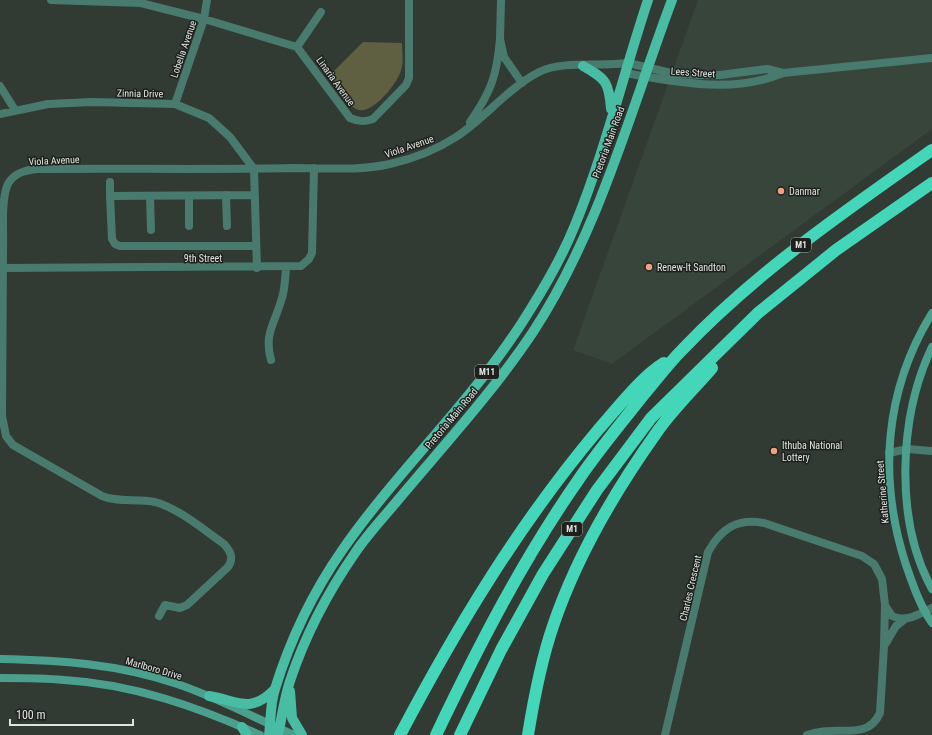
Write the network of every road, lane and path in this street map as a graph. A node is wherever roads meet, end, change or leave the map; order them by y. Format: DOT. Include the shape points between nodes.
graph roads {
  1 [pos="51,0"];
  2 [pos="207,0"];
  3 [pos="409,0"];
  4 [pos="501,0"];
  5 [pos="648,0"];
  6 [pos="672,0"];
  7 [pos="321,12"];
  8 [pos="204,19"];
  9 [pos="500,39"];
  10 [pos="297,47"];
  11 [pos="932,58"];
  12 [pos="584,66"];
  13 [pos="627,68"];
  14 [pos="646,72"];
  15 [pos="522,83"];
  16 [pos="0,86"];
  17 [pos="175,104"];
  18 [pos="15,110"];
  19 [pos="0,114"];
  20 [pos="611,119"];
  21 [pos="464,131"];
  22 [pos="932,150"];
  23 [pos="314,168"];
  24 [pos="254,169"];
  25 [pos="110,182"];
  26 [pos="932,183"];
  27 [pos="226,195"];
  28 [pos="254,195"];
  29 [pos="110,196"];
  30 [pos="150,196"];
  31 [pos="189,196"];
  32 [pos="189,226"];
  33 [pos="227,226"];
  34 [pos="151,230"];
  35 [pos="256,246"];
  36 [pos="3,268"];
  37 [pos="257,268"];
  38 [pos="286,268"];
  39 [pos="932,313"];
  40 [pos="932,347"];
  41 [pos="721,349"];
  42 [pos="680,352"];
  43 [pos="271,360"];
  44 [pos="907,449"];
  45 [pos="932,451"];
  46 [pos="889,453"];
  47 [pos="932,589"];
  48 [pos="885,605"];
  49 [pos="928,610"];
  50 [pos="159,616"];
  51 [pos="905,619"];
  52 [pos="932,623"];
  53 [pos="884,646"];
  54 [pos="0,659"];
  55 [pos="0,678"];
  56 [pos="289,683"];
  57 [pos="274,690"];
  58 [pos="209,696"];
  59 [pos="276,729"];
  60 [pos="244,731"];
  61 [pos="260,735"];
  62 [pos="269,735"];
  63 [pos="294,735"];
  64 [pos="302,735"];
  65 [pos="400,735"];
  66 [pos="436,735"];
  67 [pos="460,735"];
  68 [pos="528,735"];
  69 [pos="666,735"];
  70 [pos="807,735"];
  1 -- 8 [label="street" via="141,3"];
  2 -- 8 [label="street, Lobelia Avenue"];
  3 -- 10 [label="street, Linaria Avenue" via="409,78 406,85 373,119 366,122 350,118"];
  4 -- 9 [label="street"];
  5 -- 13 [label="main road, Pretoria Main Road / M11"];
  6 -- 14 [label="main road, Pretoria Main Road / M11"];
  7 -- 10 [label="street"];
  8 -- 10 [label="street"];
  8 -- 17 [label="street, Lobelia Avenue"];
  9 -- 15 [label="street" via="504,58"];
  9 -- 21 [label="street, Viola Avenue" via="493,84"];
  11 -- 14 [label="street, Lees Street" via="783,73 768,79 706,85"];
  12 -- 13 [label="street, Viola Avenue"];
  12 -- 15 [label="street, Viola Avenue" via="548,69"];
  12 -- 20 [label="main road" via="606,81 611,96"];
  13 -- 14 [label="street, Lees Street"];
  13 -- 20 [label="main road, Pretoria Main Road / M11"];
  14 -- 56 [label="main road, Pretoria Main Road / M11" via="586,235 557,291 514,359 356,551 326,600 303,646"];
  15 -- 21 [label="street, Viola Avenue"];
  16 -- 18 [label="street"];
  17 -- 18 [label="street, Zinnia Drive" via="65,102"];
  17 -- 24 [label="street, Zinnia Drive" via="196,111 220,126"];
  18 -- 19 [label="street, Zinnia Drive"];
  20 -- 57 [label="main road, Pretoria Main Road / M11" via="576,224 540,294 496,361 342,550 308,606"];
  21 -- 23 [label="street, Viola Avenue" via="426,152 389,164 354,168"];
  22 -- 42 [label="highway, M1" via="770,270"];
  23 -- 24 [label="street, Viola Avenue"];
  23 -- 38 [label="street, 9th Street" via="312,253 301,266"];
  24 -- 28 [label="street"];
  24 -- 36 [label="street, Viola Avenue" via="44,169 22,172 9,182 5,197"];
  25 -- 29 [label="street"];
  26 -- 41 [label="highway, M1" via="836,250 758,313"];
  27 -- 28 [label="street"];
  27 -- 31 [label="street"];
  27 -- 33 [label="street"];
  28 -- 35 [label="street"];
  29 -- 30 [label="street"];
  29 -- 35 [label="street" via="112,239 120,246"];
  30 -- 31 [label="street"];
  30 -- 34 [label="street"];
  31 -- 32 [label="street"];
  35 -- 37 [label="street"];
  36 -- 37 [label="street, 9th Street"];
  36 -- 50 [label="street, Viola Avenue" via="2,416 6,436 12,445 102,496 162,505 224,544 230,552 231,562 228,567 187,605 180,608 165,605"];
  37 -- 38 [label="street, 9th Street"];
  38 -- 43 [label="street" via="282,300 268,336"];
  39 -- 46 [label="main road, Katherine Street" via="922,328 901,379"];
  40 -- 44 [label="main road" via="910,412"];
  41 -- 67 [label="highway, M1" via="651,418 597,490 518,618"];
  41 -- 68 [label="highway" via="714,365 657,432 590,541 553,626 538,679"];
  42 -- 65 [label="highway" via="661,365 620,404 536,509 474,601"];
  42 -- 66 [label="highway, M1" via="609,437 556,512 488,630"];
  44 -- 45 [label="street"];
  44 -- 46 [label="street"];
  44 -- 47 [label="main road" via="905,477 908,510 916,547"];
  46 -- 49 [label="main road, Katherine Street" via="893,517 899,542"];
  48 -- 51 [label="street" via="892,616"];
  48 -- 53 [label="street, Charles Crescent"];
  48 -- 69 [label="street, Charles Crescent" via="879,570 868,559 764,523 736,524 724,530 708,552"];
  49 -- 51 [label="street, Charles Crescent"];
  49 -- 52 [label="main road, Katherine Street"];
  51 -- 53 [label="street, Charles Crescent" via="896,626"];
  53 -- 70 [label="street, Charles Crescent" via="880,713 871,728 859,732 828,731"];
  54 -- 58 [label="main road, Marlboro Drive" via="71,662 116,668 175,683"];
  55 -- 60 [label="main road" via="65,680 120,687 180,703"];
  56 -- 59 [label="main road, Pretoria Main Road / M11"];
  56 -- 64 [label="main road" via="292,718"];
  57 -- 58 [label="main road" via="263,701 253,704"];
  57 -- 59 [label="main road, Pretoria Main Road / M11"];
  58 -- 59 [label="main road, Marlboro Drive"];
  59 -- 62 [label="main road, M11"];
  59 -- 63 [label="main road, Marlboro Drive"];
  60 -- 61 [label="main road"];
}
